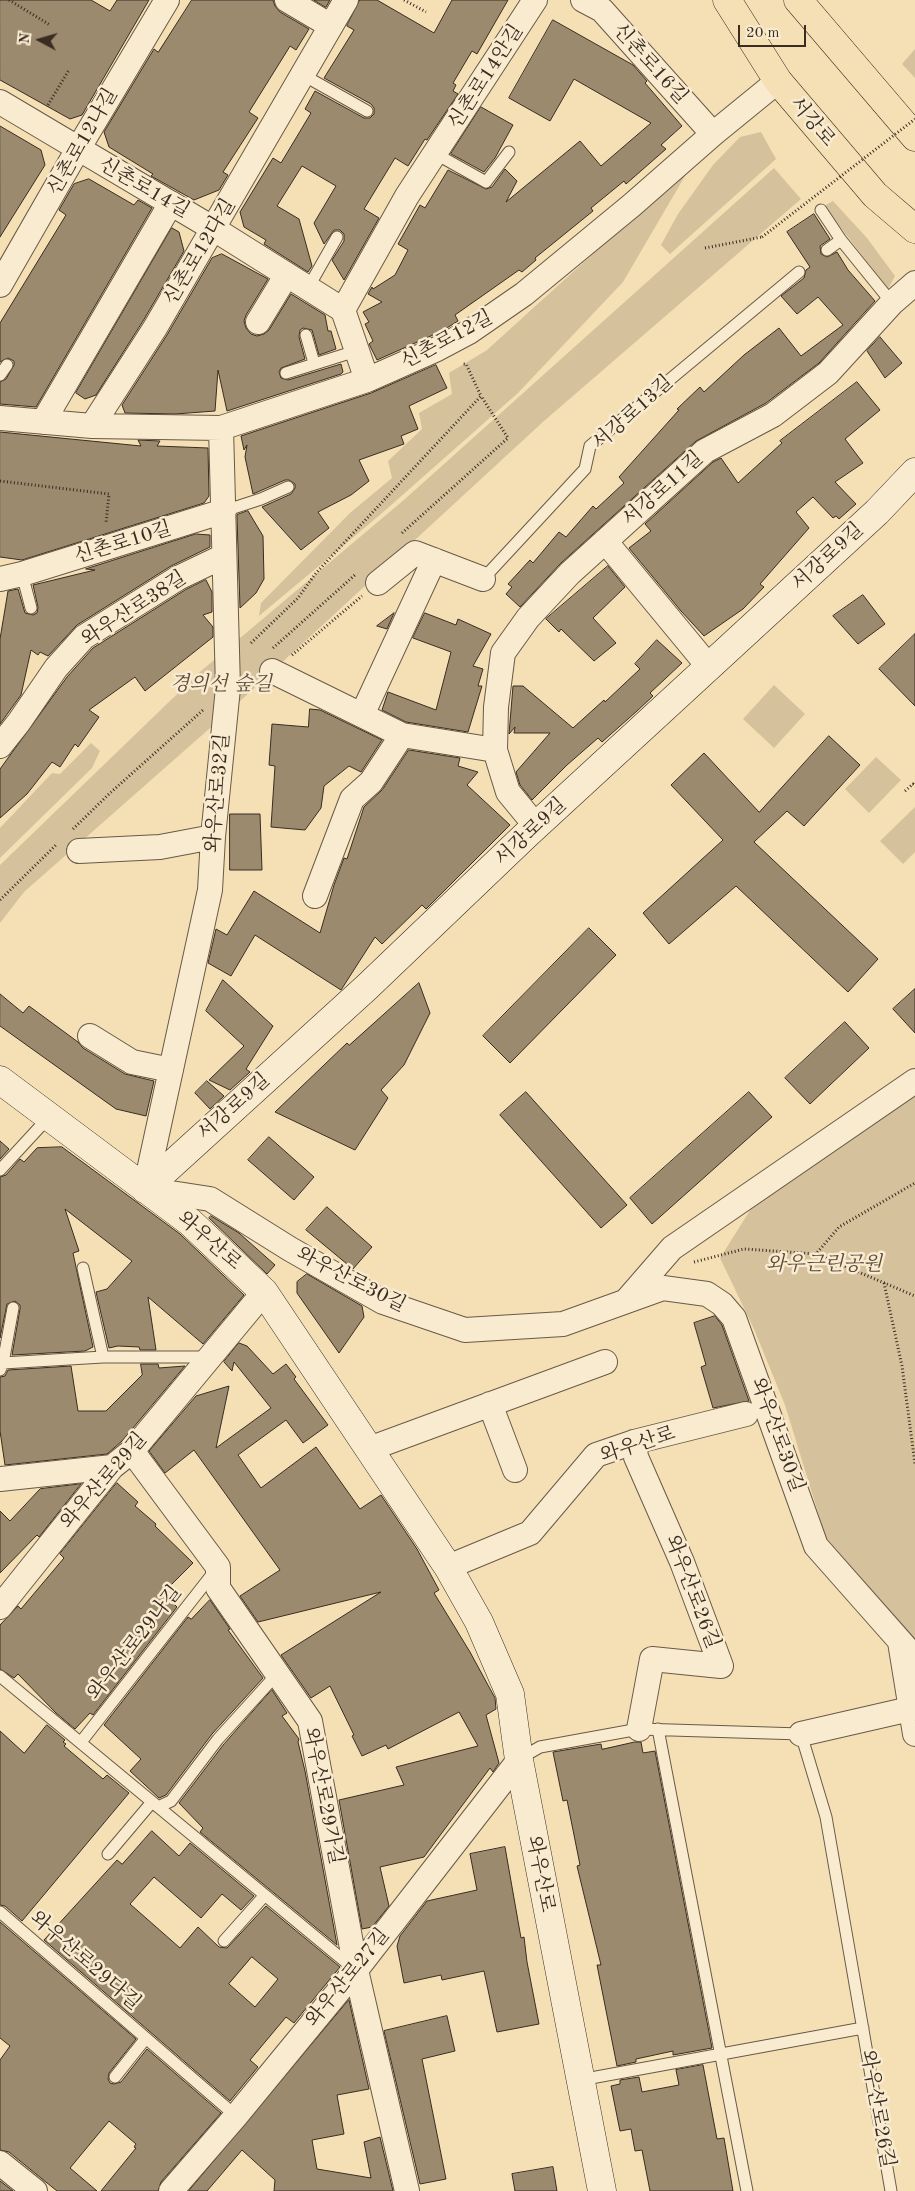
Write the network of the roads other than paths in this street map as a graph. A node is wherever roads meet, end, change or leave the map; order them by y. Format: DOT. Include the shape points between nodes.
graph roads {
  1 [pos="167,0"];
  2 [pos="287,0"];
  3 [pos="346,0"];
  4 [pos="535,0"];
  5 [pos="727,0"];
  6 [pos="800,1"];
  7 [pos="598,3"];
  8 [pos="331,26"];
  9 [pos="303,75"];
  10 [pos="778,81"];
  11 [pos="0,102"];
  12 [pos="367,111"];
  13 [pos="712,134"];
  14 [pos="915,137"];
  15 [pos="78,149"];
  16 [pos="509,152"];
  17 [pos="436,154"];
  18 [pos="171,203"];
  19 [pos="821,210"];
  20 [pos="214,229"];
  21 [pos="915,229"];
  22 [pos="337,237"];
  23 [pos="841,240"];
  24 [pos="827,250"];
  25 [pos="799,272"];
  26 [pos="286,276"];
  27 [pos="915,283"];
  28 [pos="0,285"];
  29 [pos="308,288"];
  30 [pos="892,304"];
  31 [pos="343,310"];
  32 [pos="258,322"];
  33 [pos="306,335"];
  34 [pos="356,351"];
  35 [pos="314,363"];
  36 [pos="7,365"];
  37 [pos="286,373"];
  38 [pos="0,375"];
  39 [pos="367,380"];
  40 [pos="0,418"];
  41 [pos="43,422"];
  42 [pos="92,426"];
  43 [pos="221,428"];
  44 [pos="915,472"];
  45 [pos="288,487"];
  46 [pos="224,511"];
  47 [pos="605,541"];
  48 [pos="224,556"];
  49 [pos="434,560"];
  50 [pos="11,576"];
  51 [pos="369,576"];
  52 [pos="483,579"];
  53 [pos="31,608"];
  54 [pos="272,660"];
  55 [pos="709,667"];
  56 [pos="362,715"];
  57 [pos="402,735"];
  58 [pos="0,746"];
  59 [pos="496,750"];
  60 [pos="536,826"];
  61 [pos="213,837"];
  62 [pos="69,842"];
  63 [pos="315,896"];
  64 [pos="90,1036"];
  65 [pos="171,1070"];
  66 [pos="0,1080"];
  67 [pos="915,1082"];
  68 [pos="48,1118"];
  69 [pos="0,1170"];
  70 [pos="145,1189"];
  71 [pos="83,1268"];
  72 [pos="264,1292"];
  73 [pos="625,1302"];
  74 [pos="13,1308"];
  75 [pos="103,1357"];
  76 [pos="210,1357"];
  77 [pos="604,1362"];
  78 [pos="1,1367"];
  79 [pos="490,1404"];
  80 [pos="746,1414"];
  81 [pos="634,1442"];
  82 [pos="369,1449"];
  83 [pos="132,1451"];
  84 [pos="112,1467"];
  85 [pos="515,1470"];
  86 [pos="0,1479"];
  87 [pos="218,1567"];
  88 [pos="448,1567"];
  89 [pos="0,1607"];
  90 [pos="908,1650"];
  91 [pos="277,1674"];
  92 [pos="0,1676"];
  93 [pos="910,1709"];
  94 [pos="649,1729"];
  95 [pos="801,1734"];
  96 [pos="915,1734"];
  97 [pos="81,1742"];
  98 [pos="519,1760"];
  99 [pos="155,1804"];
  100 [pos="108,1854"];
  101 [pos="265,1896"];
  102 [pos="0,1912"];
  103 [pos="224,1941"];
  104 [pos="356,1970"];
  105 [pos="863,2028"];
  106 [pos="146,2038"];
  107 [pos="721,2054"];
  108 [pos="115,2077"];
  109 [pos="580,2080"];
  110 [pos="236,2116"];
  111 [pos="0,2163"];
  112 [pos="30,2189"];
  113 [pos="171,2191"];
  114 [pos="407,2191"];
  115 [pos="602,2191"];
  116 [pos="747,2191"];
  117 [pos="891,2191"];
  1 -- 15 [label="street, 신촌로12나길"];
  2 -- 8 [label="street"];
  3 -- 8 [label="street, 신촌로12다길"];
  4 -- 17 [label="street, 신촌로14안길"];
  5 -- 10 [label="main road, 서강로"];
  6 -- 14 [label="main road"];
  7 -- 13 [label="street, 신촌로16길"];
  8 -- 9 [label="street, 신촌로12다길"];
  9 -- 12 [label="lane"];
  9 -- 20 [label="street, 신촌로12다길"];
  10 -- 13 [label="street, 신촌로12길"];
  10 -- 21 [label="main road, 서강로" via="875,195"];
  11 -- 15 [label="street, 신촌로14길"];
  13 -- 39 [label="street, 신촌로12길" via="524,294 469,332"];
  15 -- 18 [label="street, 신촌로14길"];
  15 -- 28 [label="street, 신촌로12나길"];
  16 -- 17 [label="lane" via="486,182"];
  17 -- 31 [label="street, 신촌로14안길" via="407,196"];
  18 -- 20 [label="street, 신촌로14길"];
  18 -- 41 [label="street"];
  19 -- 23 [label="lane"];
  20 -- 26 [label="street, 신촌로14길"];
  20 -- 42 [label="street, 신촌로12다길"];
  22 -- 29 [label="lane"];
  23 -- 24 [label="lane"];
  23 -- 30 [label="lane"];
  25 -- 52 [label="lane, 서강로13길" via="590,446 585,469"];
  26 -- 29 [label="street, 신촌로14길"];
  26 -- 32 [label="street"];
  27 -- 30 [label="street, 서강로11길"];
  29 -- 31 [label="street, 신촌로14길"];
  30 -- 47 [label="street, 서강로11길" via="828,373 773,415 705,451"];
  31 -- 34 [label="street"];
  33 -- 35 [label="lane"];
  34 -- 35 [label="lane"];
  34 -- 39 [label="street"];
  35 -- 37 [label="lane"];
  36 -- 38 [label="lane"];
  39 -- 43 [label="street, 신촌로12길"];
  40 -- 41 [label="street, 신촌로12길"];
  41 -- 42 [label="street, 신촌로12길"];
  42 -- 43 [label="street, 신촌로12길"];
  43 -- 46 [label="street, 와우산로32길"];
  44 -- 55 [label="street, 서강로9길" via="877,512"];
  45 -- 46 [label="lane"];
  46 -- 48 [label="street, 와우산로32길"];
  46 -- 50 [label="street, 신촌로10길"];
  47 -- 55 [label="street"];
  47 -- 59 [label="street, 서강로11길" via="528,618 503,653 496,707"];
  48 -- 58 [label="street, 와우산로38길" via="178,578 84,637 56,668"];
  48 -- 61 [label="street, 와우산로32길" via="228,688"];
  49 -- 51 [label="street, 서강로13길" via="415,553"];
  49 -- 52 [label="street, 서강로13길"];
  49 -- 56 [label="street"];
  50 -- 53 [label="lane, 신촌로10길"];
  54 -- 56 [label="street"];
  55 -- 60 [label="street, 서강로9길"];
  56 -- 57 [label="street"];
  57 -- 59 [label="street"];
  57 -- 63 [label="street" via="372,782 352,799"];
  59 -- 60 [label="street, 서강로11길" via="508,792"];
  60 -- 70 [label="street, 서강로9길" via="367,987"];
  61 -- 62 [label="street" via="160,847"];
  61 -- 65 [label="street, 와우산로32길" via="210,890"];
  64 -- 65 [label="street" via="132,1062"];
  65 -- 70 [label="street, 와우산로32길"];
  66 -- 68 [label="street, 와우산로"];
  67 -- 73 [label="street, 와우산로30길" via="672,1248"];
  68 -- 69 [label="lane"];
  68 -- 70 [label="street, 와우산로"];
  70 -- 72 [label="street, 와우산로" via="190,1222"];
  70 -- 73 [label="street, 와우산로30길" via="210,1198 383,1302 465,1330 563,1324"];
  71 -- 75 [label="lane"];
  72 -- 76 [label="street, 와우산로29길"];
  72 -- 82 [label="street, 와우산로"];
  73 -- 90 [label="street, 와우산로30길" via="663,1288 707,1294 734,1318 816,1546"];
  74 -- 78 [label="lane"];
  75 -- 76 [label="lane"];
  75 -- 78 [label="lane"];
  76 -- 83 [label="street, 와우산로29길"];
  77 -- 79 [label="street"];
  79 -- 82 [label="street"];
  79 -- 85 [label="street"];
  80 -- 81 [label="street, 와우산로"];
  81 -- 88 [label="street, 와우산로" via="596,1455 530,1533"];
  81 -- 94 [label="street, 와우산로26길" via="636,1457 682,1562 721,1666 652,1659"];
  82 -- 88 [label="street, 와우산로"];
  83 -- 84 [label="street, 와우산로29길"];
  83 -- 87 [label="street"];
  84 -- 86 [label="street"];
  84 -- 89 [label="street, 와우산로29길"];
  87 -- 91 [label="street, 와우산로29가길" via="218,1588"];
  87 -- 97 [label="lane, 와우산로29나길"];
  88 -- 98 [label="street, 와우산로" via="479,1622 510,1694"];
  90 -- 93 [label="street, 와우산로30길"];
  91 -- 99 [label="lane" via="218,1739 171,1801"];
  91 -- 104 [label="street, 와우산로29가길" via="310,1721"];
  92 -- 97 [label="lane"];
  93 -- 95 [label="street"];
  93 -- 96 [label="street"];
  94 -- 95 [label="lane"];
  94 -- 98 [label="lane" via="540,1747"];
  94 -- 107 [label="lane, 와우산로26길"];
  95 -- 105 [label="lane, 와우산로26길" via="826,1817"];
  97 -- 99 [label="lane"];
  98 -- 104 [label="street, 와우산로27길"];
  98 -- 109 [label="street, 와우산로"];
  99 -- 100 [label="lane"];
  99 -- 101 [label="lane"];
  101 -- 103 [label="lane"];
  101 -- 104 [label="lane"];
  102 -- 106 [label="lane, 와우산로29다길"];
  104 -- 110 [label="street, 와우산로27길"];
  104 -- 114 [label="street, 와우산로29가길"];
  105 -- 107 [label="lane, 와우산로26길"];
  105 -- 117 [label="lane, 와우산로26길"];
  106 -- 108 [label="lane, 와우산로29다길"];
  106 -- 110 [label="lane, 와우산로29다길"];
  107 -- 109 [label="lane, 와우산로26길"];
  107 -- 116 [label="lane, 와우산로26길"];
  109 -- 115 [label="street, 와우산로"];
  110 -- 113 [label="street, 와우산로27길"];
  111 -- 112 [label="street"];
}
